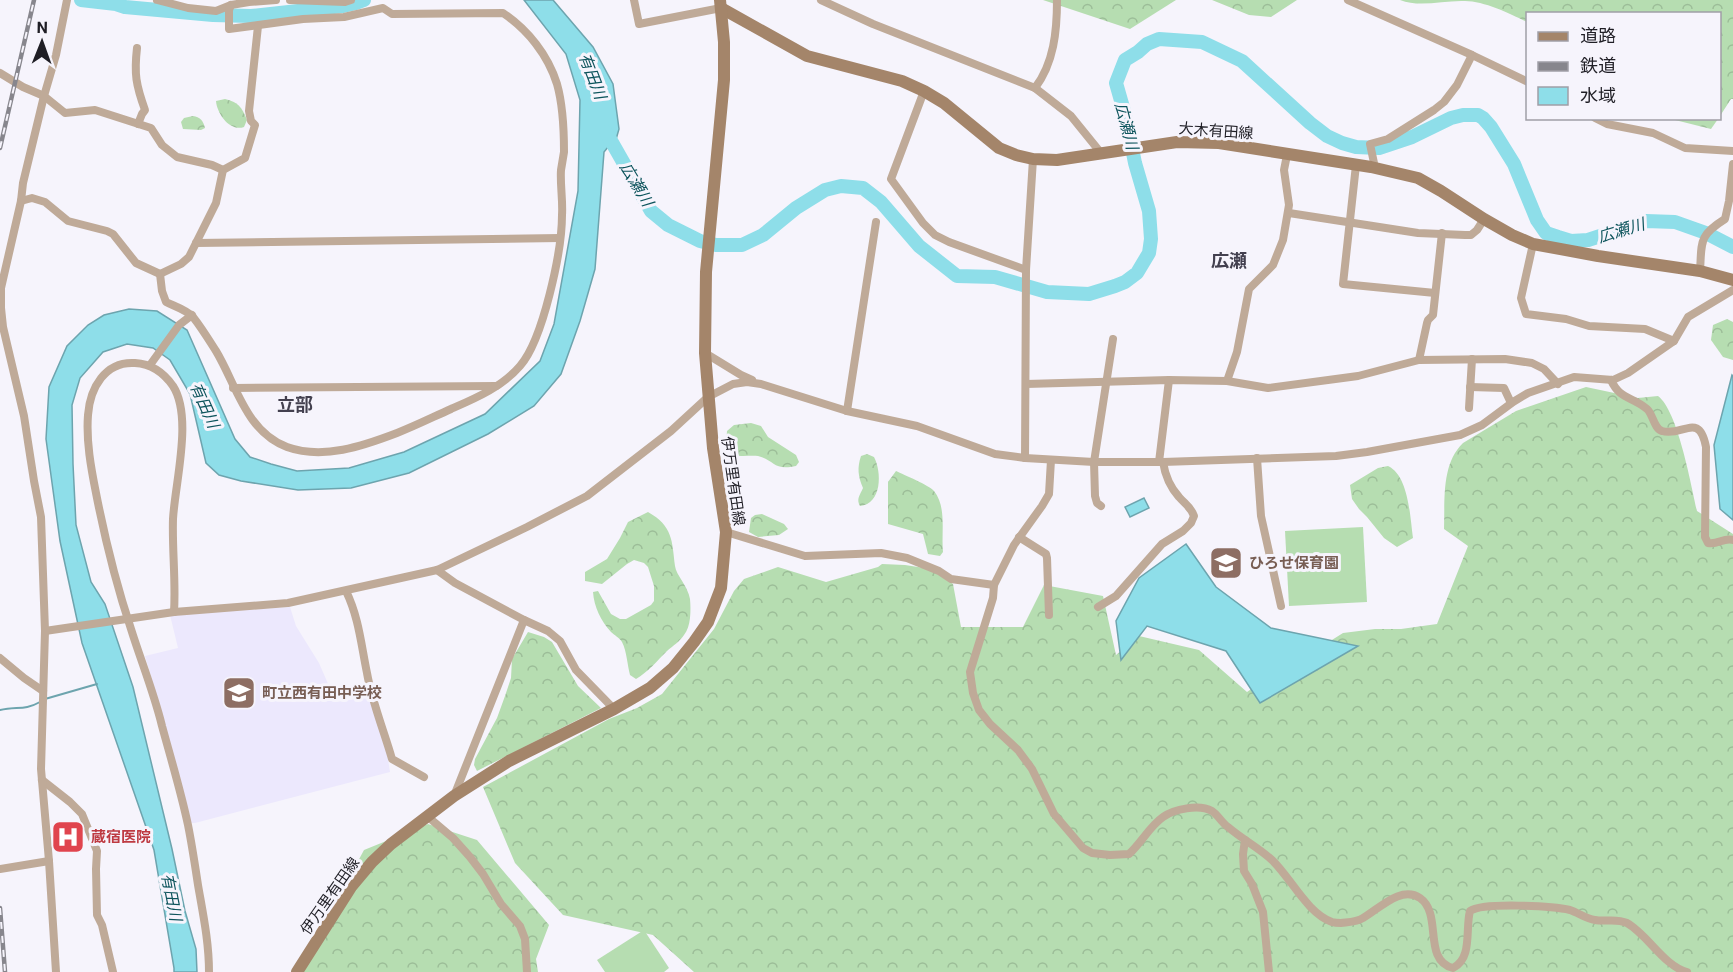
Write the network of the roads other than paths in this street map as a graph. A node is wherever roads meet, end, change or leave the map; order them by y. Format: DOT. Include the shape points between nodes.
graph roads {
  1 [pos="67,0"];
  2 [pos="157,0"];
  3 [pos="276,0"];
  4 [pos="291,0"];
  5 [pos="351,0"];
  6 [pos="634,0"];
  7 [pos="821,0"];
  8 [pos="1057,0"];
  9 [pos="1348,0"];
  10 [pos="249,1"];
  11 [pos="721,4"];
  12 [pos="230,8"];
  13 [pos="258,26"];
  14 [pos="137,48"];
  15 [pos="1472,55"];
  16 [pos="0,73"];
  17 [pos="1526,82"];
  18 [pos="1035,88"];
  19 [pos="924,91"];
  20 [pos="44,96"];
  21 [pos="1599,120"];
  22 [pos="138,124"];
  23 [pos="1733,151"];
  24 [pos="1101,153"];
  25 [pos="1287,154"];
  26 [pos="1033,159"];
  27 [pos="1733,164"];
  28 [pos="1356,165"];
  29 [pos="1372,165"];
  30 [pos="223,170"];
  31 [pos="21,201"];
  32 [pos="1289,213"];
  33 [pos="1484,219"];
  34 [pos="876,222"];
  35 [pos="1350,224"];
  36 [pos="1442,233"];
  37 [pos="560,238"];
  38 [pos="196,243"];
  39 [pos="1533,244"];
  40 [pos="1026,270"];
  41 [pos="1700,271"];
  42 [pos="160,274"];
  43 [pos="1733,280"];
  44 [pos="1733,290"];
  45 [pos="1434,293"];
  46 [pos="192,315"];
  47 [pos="1113,339"];
  48 [pos="3,341"];
  49 [pos="1674,341"];
  50 [pos="705,353"];
  51 [pos="1472,359"];
  52 [pos="1419,360"];
  53 [pos="150,365"];
  54 [pos="1168,380"];
  55 [pos="1611,380"];
  56 [pos="1227,381"];
  57 [pos="1107,382"];
  58 [pos="761,384"];
  59 [pos="1026,384"];
  60 [pos="1558,384"];
  61 [pos="497,386"];
  62 [pos="1470,387"];
  63 [pos="233,388"];
  64 [pos="708,398"];
  65 [pos="1511,403"];
  66 [pos="1469,408"];
  67 [pos="847,411"];
  68 [pos="1025,458"];
  69 [pos="1257,458"];
  70 [pos="1051,460"];
  71 [pos="1094,462"];
  72 [pos="1161,462"];
  73 [pos="1101,506"];
  74 [pos="726,532"];
  75 [pos="1019,537"];
  76 [pos="1733,540"];
  77 [pos="436,570"];
  78 [pos="994,585"];
  79 [pos="346,591"];
  80 [pos="1281,606"];
  81 [pos="1098,607"];
  82 [pos="174,612"];
  83 [pos="1049,615"];
  84 [pos="127,618"];
  85 [pos="524,620"];
  86 [pos="45,631"];
  87 [pos="0,658"];
  88 [pos="44,691"];
  89 [pos="614,710"];
  90 [pos="424,777"];
  91 [pos="42,780"];
  92 [pos="454,796"];
  93 [pos="426,816"];
  94 [pos="1245,840"];
  95 [pos="49,861"];
  96 [pos="0,868"];
  97 [pos="56,972"];
  98 [pos="113,972"];
  99 [pos="209,972"];
  100 [pos="297,972"];
  101 [pos="527,972"];
  102 [pos="1269,972"];
  103 [pos="1687,972"];
  1 -- 20 [label="street"];
  2 -- 12 [label="street" via="188,8"];
  3 -- 10 [label="street"];
  4 -- 5 [label="street"];
  6 -- 11 [label="street" via="639,24"];
  7 -- 18 [label="street"];
  8 -- 18 [label="street" via="1057,30 1047,69"];
  9 -- 15 [label="street"];
  10 -- 12 [label="street"];
  11 -- 19 [label="main road, 大木有田線" via="807,56 902,81"];
  11 -- 50 [label="main road, 伊万里有田線" via="724,80 706,272"];
  12 -- 13 [label="street" via="229,29"];
  13 -- 30 [label="street" via="249,111 255,125 245,159"];
  13 -- 37 [label="street" via="344,17 383,8 392,14 503,13 516,21 539,48 557,85 564,153"];
  14 -- 22 [label="street" via="134,71 145,110"];
  15 -- 17 [label="street"];
  15 -- 29 [label="street" via="1457,85 1434,110 1388,139 1370,144"];
  16 -- 20 [label="street"];
  18 -- 24 [label="street" via="1071,116"];
  19 -- 26 [label="main road, 大木有田線" via="999,148"];
  19 -- 40 [label="street" via="891,179 935,235"];
  20 -- 22 [label="street" via="65,113 95,110"];
  20 -- 31 [label="street"];
  21 -- 23 [label="street" via="1653,133 1685,148"];
  22 -- 30 [label="street" via="151,128 162,145 177,157"];
  24 -- 25 [label="main road, 大木有田線" via="1177,142 1219,143"];
  24 -- 26 [label="main road, 大木有田線" via="1057,160"];
  25 -- 28 [label="main road, 大木有田線"];
  25 -- 32 [label="street" via="1284,170"];
  26 -- 40 [label="street"];
  27 -- 41 [label="street" via="1725,219 1704,235"];
  28 -- 29 [label="main road, 大木有田線"];
  28 -- 35 [label="street"];
  29 -- 33 [label="main road, 大木有田線" via="1418,178"];
  30 -- 38 [label="street" via="216,203"];
  31 -- 42 [label="street" via="32,198 45,202 68,221 113,234 136,263"];
  31 -- 48 [label="street" via="1,288"];
  32 -- 35 [label="street"];
  32 -- 56 [label="street" via="1273,266 1249,289"];
  33 -- 36 [label="street" via="1471,235"];
  33 -- 39 [label="main road, 大木有田線"];
  34 -- 67 [label="street"];
  35 -- 36 [label="street"];
  35 -- 45 [label="street" via="1343,284"];
  36 -- 45 [label="street"];
  37 -- 38 [label="street"];
  37 -- 61 [label="street" via="536,337 521,365"];
  38 -- 42 [label="street" via="181,264"];
  39 -- 41 [label="main road, 大木有田線"];
  39 -- 49 [label="street" via="1521,298 1526,314 1589,326 1645,329"];
  40 -- 59 [label="street"];
  41 -- 43 [label="main road, 大木有田線"];
  42 -- 46 [label="street" via="166,302"];
  44 -- 49 [label="street" via="1688,317"];
  45 -- 52 [label="street" via="1433,315 1427,323"];
  46 -- 53 [label="street" via="179,325"];
  46 -- 63 [label="street" via="217,352"];
  47 -- 57 [label="street"];
  48 -- 86 [label="street" via="24,416 41,517"];
  49 -- 55 [label="street"];
  50 -- 58 [label="street"];
  50 -- 64 [label="main road, 伊万里有田線"];
  51 -- 52 [label="street"];
  51 -- 60 [label="street" via="1532,363"];
  51 -- 62 [label="street"];
  52 -- 56 [label="street" via="1358,376 1268,388"];
  53 -- 82 [label="street" via="166,377 180,401 182,431 173,519"];
  53 -- 84 [label="street" via="122,364 105,372 88,414 89,452 100,516"];
  54 -- 56 [label="street"];
  54 -- 57 [label="street"];
  54 -- 72 [label="street"];
  55 -- 60 [label="street" via="1574,377"];
  55 -- 76 [label="street" via="1616,390 1647,409 1661,431 1690,427 1702,433 1706,447 1705,537 1714,544"];
  57 -- 59 [label="street"];
  57 -- 71 [label="street"];
  58 -- 64 [label="street" via="733,384"];
  58 -- 67 [label="street"];
  59 -- 68 [label="street"];
  60 -- 65 [label="street"];
  61 -- 63 [label="street"];
  61 -- 63 [label="street" via="415,426 369,444 333,452 307,452 271,439"];
  62 -- 65 [label="street" via="1504,388"];
  62 -- 66 [label="street"];
  64 -- 74 [label="main road, 伊万里有田線"];
  64 -- 77 [label="street" via="587,496"];
  65 -- 69 [label="street" via="1482,425 1460,435 1336,456"];
  67 -- 68 [label="street" via="917,426 995,454"];
  68 -- 70 [label="street"];
  69 -- 72 [label="street"];
  69 -- 80 [label="street" via="1261,516"];
  70 -- 71 [label="street"];
  70 -- 75 [label="street" via="1049,494"];
  71 -- 72 [label="street"];
  71 -- 73 [label="street" via="1095,496"];
  72 -- 81 [label="street" via="1170,484 1191,508 1191,523 1162,544 1116,596"];
  74 -- 78 [label="street" via="805,556 881,553 907,558 951,579"];
  74 -- 89 [label="main road, 伊万里有田線" via="721,588 708,622 673,668"];
  75 -- 78 [label="street"];
  75 -- 83 [label="street" via="1046,554"];
  77 -- 79 [label="street"];
  77 -- 85 [label="street"];
  78 -- 94 [label="street" via="970,672 973,693 979,710 1018,750 1054,813 1083,848 1092,853 1129,854 1165,815 1200,808 1211,811"];
  79 -- 82 [label="street" via="288,603"];
  79 -- 90 [label="street" via="353,605 367,674 392,759"];
  82 -- 84 [label="street"];
  84 -- 86 [label="street"];
  84 -- 99 [label="street" via="161,722 187,823 209,947"];
  85 -- 89 [label="street" via="560,641 576,670"];
  85 -- 92 [label="street"];
  86 -- 88 [label="street"];
  87 -- 88 [label="street"];
  88 -- 91 [label="street"];
  89 -- 92 [label="main road, 伊万里有田線" via="508,761"];
  91 -- 95 [label="street"];
  91 -- 98 [label="street" via="82,814 97,851 97,915"];
  92 -- 93 [label="main road, 伊万里有田線"];
  93 -- 100 [label="main road, 伊万里有田線" via="391,844 351,887"];
  93 -- 101 [label="street" via="470,857 520,926"];
  94 -- 102 [label="street" via="1244,871 1263,912"];
  94 -- 103 [label="street" via="1272,860 1301,896 1334,923 1361,919 1393,899 1414,894 1428,910 1438,956 1453,968 1464,955 1470,911 1481,906 1521,906 1572,911 1598,921 1620,920 1676,968"];
  95 -- 96 [label="street"];
  95 -- 97 [label="street"];
}
